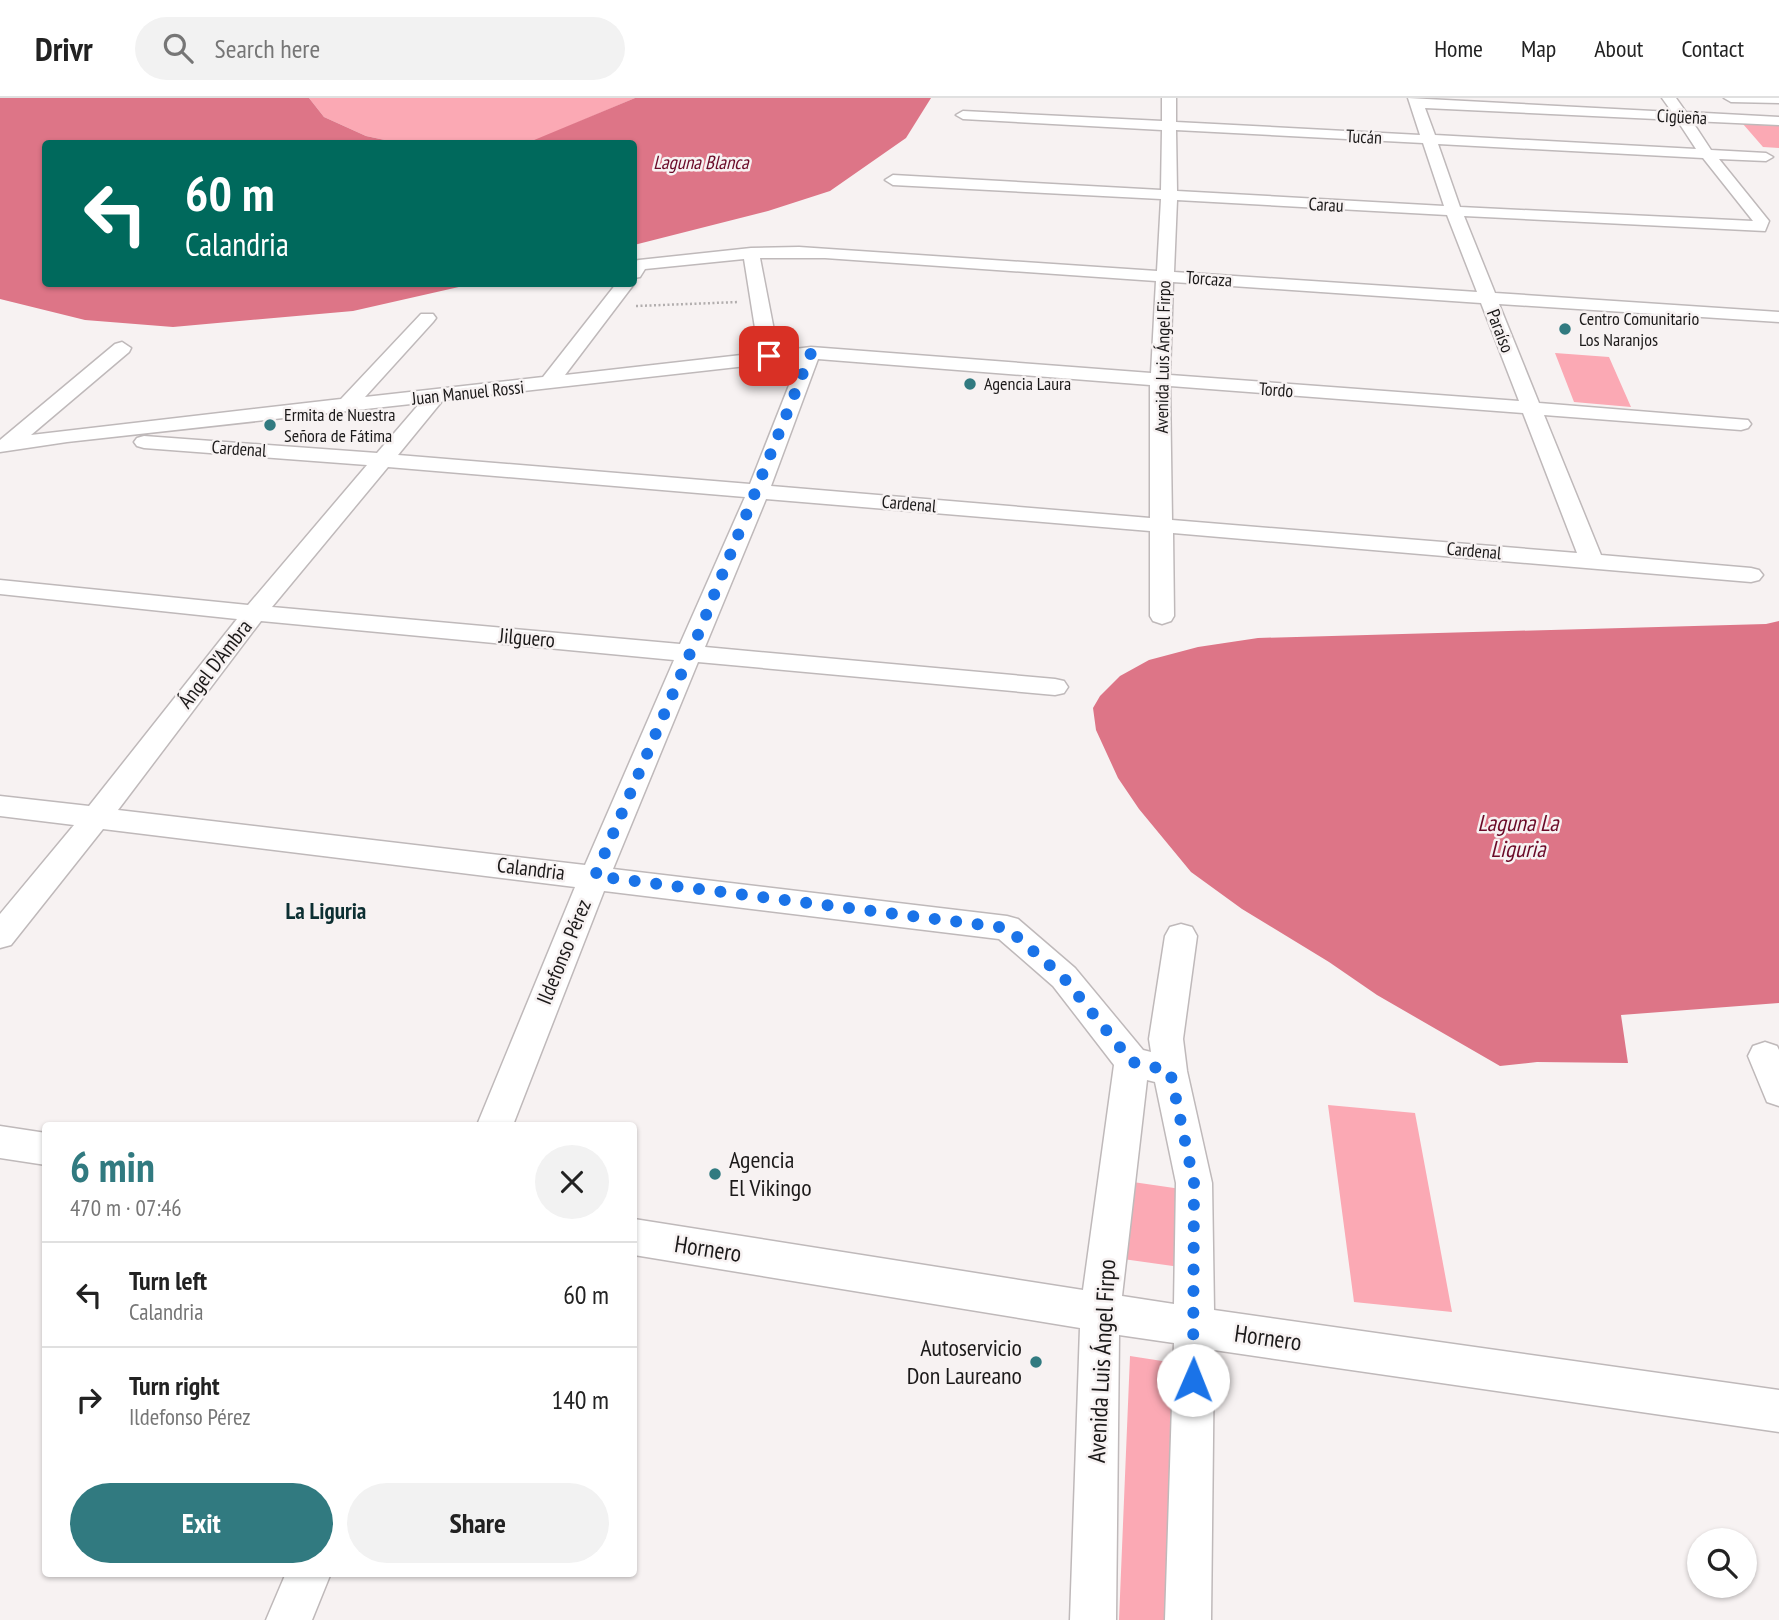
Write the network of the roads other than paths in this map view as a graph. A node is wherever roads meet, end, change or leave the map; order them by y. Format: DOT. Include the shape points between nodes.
graph roads {
  1 [pos="1169,98"];
  2 [pos="1669,98"];
  3 [pos="1731,98"];
  4 [pos="1779,99"];
  5 [pos="1416,101"];
  6 [pos="962,115"];
  7 [pos="1681,117"];
  8 [pos="1779,121"];
  9 [pos="1169,127"];
  10 [pos="1429,140"];
  11 [pos="1707,154"];
  12 [pos="1766,157"];
  13 [pos="893,180"];
  14 [pos="1169,196"];
  15 [pos="1454,212"];
  16 [pos="751,253"];
  17 [pos="637,269"];
  18 [pos="1164,276"];
  19 [pos="623,287"];
  20 [pos="1488,299"];
  21 [pos="1779,317"];
  22 [pos="427,318"];
  23 [pos="122,348"];
  24 [pos="811,353"];
  25 [pos="769,356"];
  26 [pos="1160,381"];
  27 [pos="548,384"];
  28 [pos="436,396"];
  29 [pos="346,406"];
  30 [pos="1530,410"];
  31 [pos="1741,424"];
  32 [pos="67,436"];
  33 [pos="2,448"];
  34 [pos="385,460"];
  35 [pos="758,492"];
  36 [pos="1162,524"];
  37 [pos="1592,562"];
  38 [pos="1751,575"];
  39 [pos="0,586"];
  40 [pos="254,613"];
  41 [pos="1162,616"];
  42 [pos="691,653"];
  43 [pos="1055,687"];
  44 [pos="0,806"];
  45 [pos="96,818"];
  46 [pos="595,876"];
  47 [pos="0,936"];
  48 [pos="1181,936"];
  49 [pos="1765,1056"];
  50 [pos="1132,1062"];
  51 [pos="1170,1071"];
  52 [pos="1779,1091"];
  53 [pos="496,1122"];
  54 [pos="0,1142"];
  55 [pos="42,1148"];
  56 [pos="637,1237"];
  57 [pos="1100,1311"];
  58 [pos="1194,1327"];
  59 [pos="1779,1411"];
  60 [pos="307,1577"];
  61 [pos="289,1620"];
  62 [pos="1093,1620"];
  63 [pos="1188,1620"];
  1 -- 9 [label="street, Avenida Luis Ángel Firpo"];
  2 -- 7 [label="street"];
  3 -- 4 [label="street"];
  5 -- 7 [label="street, Cigüeña"];
  5 -- 10 [label="street, Paraíso"];
  6 -- 9 [label="street, Tucán"];
  7 -- 8 [label="street, Cigüeña"];
  7 -- 11 [label="street"];
  9 -- 10 [label="street, Tucán"];
  9 -- 14 [label="street, Avenida Luis Ángel Firpo"];
  10 -- 11 [label="street, Tucán"];
  10 -- 15 [label="street, Paraíso"];
  11 -- 12 [label="street, Tucán"];
  11 -- 15 [label="street, Carau" via="1761,221 1759,228"];
  13 -- 14 [label="street, Carau"];
  14 -- 15 [label="street, Carau"];
  14 -- 18 [label="street, Avenida Luis Ángel Firpo"];
  15 -- 20 [label="street, Paraíso"];
  16 -- 17 [label="street, Torcaza"];
  16 -- 18 [label="street, Torcaza" via="814,251"];
  16 -- 25 [label="street"];
  18 -- 20 [label="street, Torcaza"];
  18 -- 26 [label="street, Avenida Luis Ángel Firpo"];
  19 -- 27 [label="street"];
  20 -- 21 [label="street, Torcaza"];
  20 -- 30 [label="street, Paraíso"];
  22 -- 29 [label="street"];
  23 -- 33 [label="street"];
  24 -- 25 [label="street, Juan Manuel Rossi"];
  24 -- 26 [label="street, Tordo"];
  24 -- 35 [label="street, Ildefonso Pérez"];
  25 -- 27 [label="street, Juan Manuel Rossi"];
  26 -- 30 [label="street, Tordo"];
  26 -- 36 [label="street, Avenida Luis Ángel Firpo"];
  27 -- 28 [label="street, Juan Manuel Rossi"];
  28 -- 29 [label="street, Juan Manuel Rossi"];
  28 -- 34 [label="street, Ángel D'Ambra"];
  29 -- 32 [label="street, Juan Manuel Rossi"];
  30 -- 31 [label="street, Tordo"];
  30 -- 37 [label="street, Paraíso"];
  32 -- 33 [label="street, Juan Manuel Rossi"];
  32 -- 34 [label="street, Cardenal"];
  34 -- 35 [label="street, Cardenal"];
  34 -- 40 [label="street, Ángel D'Ambra"];
  35 -- 36 [label="street, Cardenal"];
  35 -- 42 [label="street, Ildefonso Pérez"];
  36 -- 37 [label="street, Cardenal"];
  36 -- 41 [label="street, Avenida Luis Ángel Firpo"];
  37 -- 38 [label="street, Cardenal"];
  39 -- 40 [label="street, Jilguero"];
  40 -- 42 [label="street, Jilguero"];
  40 -- 45 [label="street, Ángel D'Ambra"];
  42 -- 43 [label="street, Jilguero"];
  42 -- 46 [label="street, Ildefonso Pérez"];
  44 -- 45 [label="street, Calandria"];
  45 -- 46 [label="street, Calandria"];
  45 -- 47 [label="street, Ángel D'Ambra"];
  46 -- 50 [label="street, Calandria" via="1007,928 1063,977"];
  46 -- 53 [label="street, Ildefonso Pérez"];
  48 -- 51 [label="street" via="1166,1039"];
  49 -- 52 [label="street"];
  50 -- 51 [label="street"];
  50 -- 57 [label="street, Avenida Luis Ángel Firpo"];
  51 -- 58 [label="street" via="1194,1183"];
  54 -- 55 [label="street"];
  56 -- 57 [label="street, Hornero"];
  57 -- 58 [label="street, Hornero"];
  57 -- 62 [label="street, Avenida Luis Ángel Firpo"];
  58 -- 59 [label="street, Hornero"];
  58 -- 63 [label="street"];
  60 -- 61 [label="street"];
}
